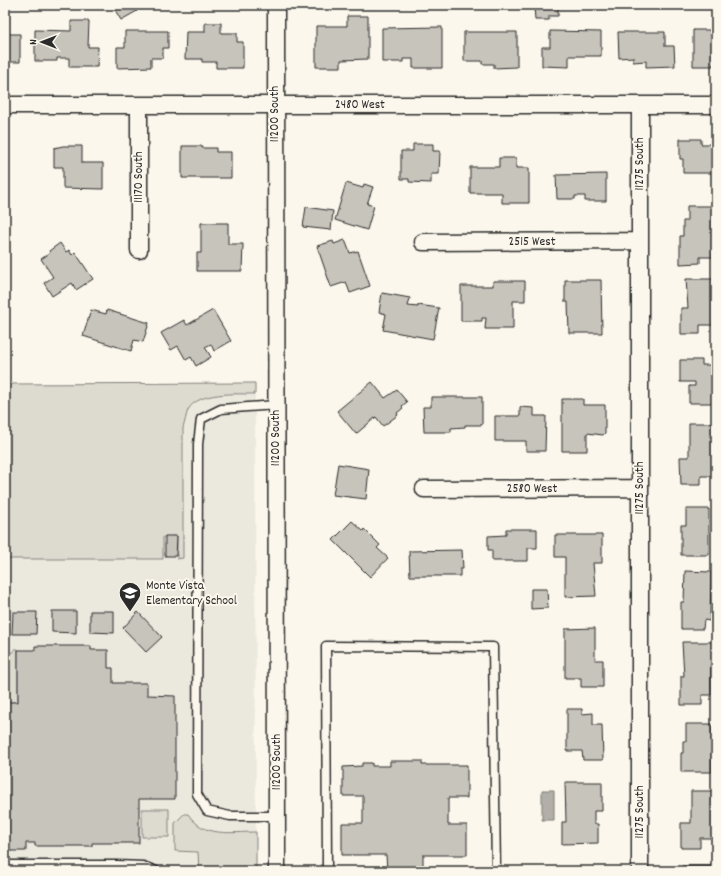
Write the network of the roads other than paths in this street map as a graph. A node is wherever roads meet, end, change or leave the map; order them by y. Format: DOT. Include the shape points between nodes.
graph roads {
  1 [pos="276,5"];
  2 [pos="5,105"];
  3 [pos="139,105"];
  4 [pos="275,105"];
  5 [pos="640,106"];
  6 [pos="716,106"];
  7 [pos="640,241"];
  8 [pos="423,242"];
  9 [pos="138,250"];
  10 [pos="276,405"];
  11 [pos="640,488"];
  12 [pos="424,490"];
  13 [pos="277,816"];
  14 [pos="5,865"];
  15 [pos="156,871"];
  16 [pos="277,871"];
  17 [pos="327,871"];
  18 [pos="496,871"];
  19 [pos="640,871"];
  1 -- 4 [label="street, 11200 South"];
  2 -- 3 [label="street, 2480 West"];
  3 -- 4 [label="street, 2480 West"];
  3 -- 9 [label="street, 11170 South"];
  4 -- 5 [label="street, 2480 West"];
  4 -- 10 [label="street, 11200 South"];
  5 -- 6 [label="street, 2480 West"];
  5 -- 7 [label="street, 11275 South"];
  7 -- 8 [label="street, 2515 West"];
  7 -- 11 [label="street, 11275 South"];
  10 -- 13 [label="street, 11200 South"];
  10 -- 13 [label="lane" via="221,409 201,419 198,444 197,794 207,811 230,816"];
  11 -- 12 [label="street, 2580 West"];
  11 -- 19 [label="street, 11275 South"];
  13 -- 16 [label="street, 11200 South"];
  14 -- 15 [label="lane" via="143,866"];
  17 -- 18 [label="lane" via="326,646 493,647"];
}
